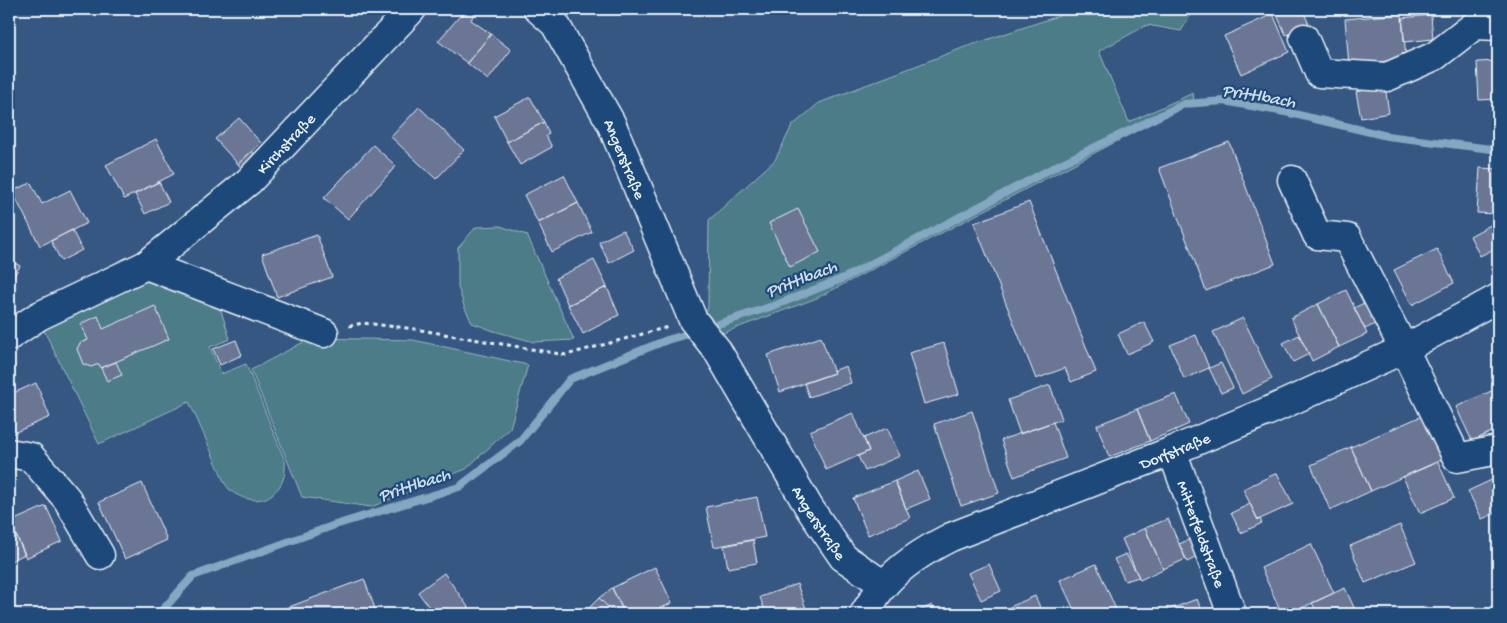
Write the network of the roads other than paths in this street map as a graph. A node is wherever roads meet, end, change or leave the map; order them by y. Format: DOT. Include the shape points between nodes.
graph roads {
  1 [pos="412,9"];
  2 [pos="538,9"];
  3 [pos="1479,20"];
  4 [pos="1304,38"];
  5 [pos="1292,180"];
  6 [pos="146,265"];
  7 [pos="1498,298"];
  8 [pos="324,333"];
  9 [pos="9,336"];
  10 [pos="1404,349"];
  11 [pos="1498,450"];
  12 [pos="1172,451"];
  13 [pos="9,453"];
  14 [pos="100,555"];
  15 [pos="884,585"];
  16 [pos="864,614"];
  17 [pos="1232,614"];
  1 -- 6 [label="street, Kirchstraße" via="249,181"];
  2 -- 15 [label="street, Angerstraße" via="555,24 611,123 693,320 717,350 810,508 843,557"];
  3 -- 4 [label="street" via="1435,56 1387,77 1319,73"];
  5 -- 10 [label="street" via="1317,235 1347,238"];
  6 -- 8 [label="street"];
  6 -- 9 [label="street, Kirchstraße" via="39,316"];
  7 -- 10 [label="street, Dorfstraße"];
  10 -- 11 [label="street" via="1457,458"];
  10 -- 12 [label="street, Dorfstraße"];
  12 -- 15 [label="street, Dorfstraße" via="951,537 910,560"];
  12 -- 17 [label="street, Mitterfeldstraße"];
  13 -- 14 [label="street" via="31,457 68,499"];
  15 -- 16 [label="street, Dorfstraße"];
}
